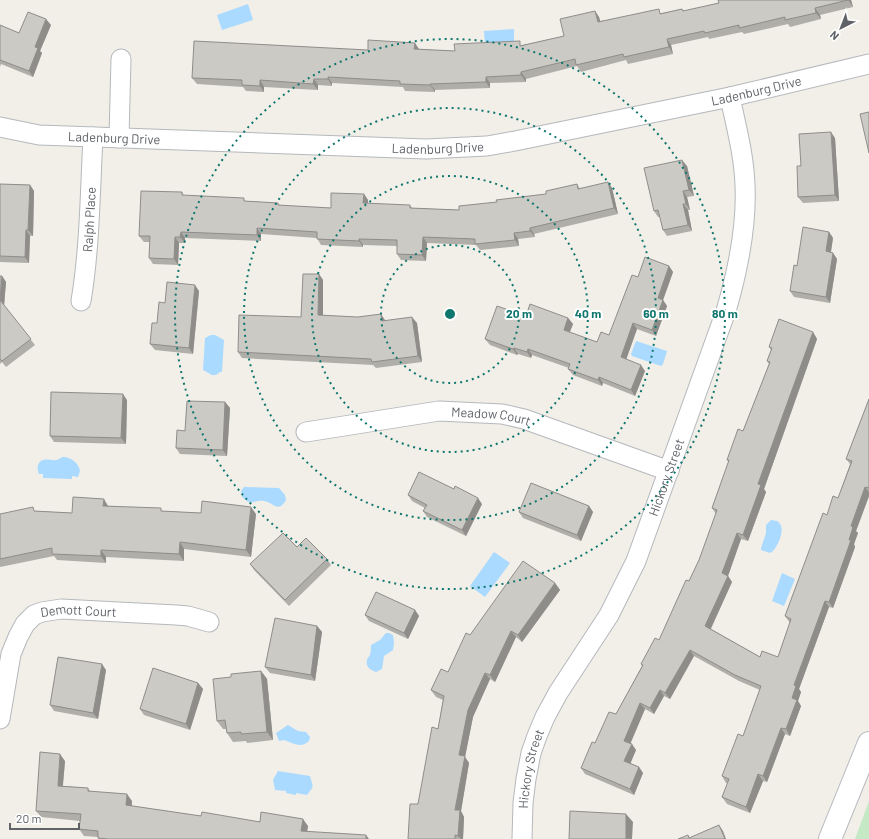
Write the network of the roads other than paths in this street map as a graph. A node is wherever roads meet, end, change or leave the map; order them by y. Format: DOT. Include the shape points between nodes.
graph roads {
  1 [pos="121,59"];
  2 [pos="869,64"];
  3 [pos="730,97"];
  4 [pos="0,127"];
  5 [pos="93,137"];
  6 [pos="119,138"];
  7 [pos="81,301"];
  8 [pos="306,432"];
  9 [pos="669,470"];
  10 [pos="210,622"];
  11 [pos="0,719"];
  12 [pos="869,743"];
  13 [pos="522,839"];
  14 [pos="830,839"];
  1 -- 6 [label="street"];
  2 -- 3 [label="street, Ladenburg Drive"];
  3 -- 6 [label="street, Ladenburg Drive" via="515,141 451,149"];
  3 -- 9 [label="street, Hickory Street" via="745,184 742,250 726,311"];
  4 -- 5 [label="street, Ladenburg Drive" via="39,135"];
  5 -- 6 [label="street, Ladenburg Drive"];
  5 -- 7 [label="street, Ralph Place" via="87,252"];
  8 -- 9 [label="street, Meadow Court" via="439,411 502,414 524,419"];
  9 -- 13 [label="street, Hickory Street" via="636,561 616,603 558,693 537,736 526,779"];
  10 -- 11 [label="street, Demott Court" via="167,614 62,609 34,615 25,624 11,654"];
  12 -- 14 [label="main road"];
}
